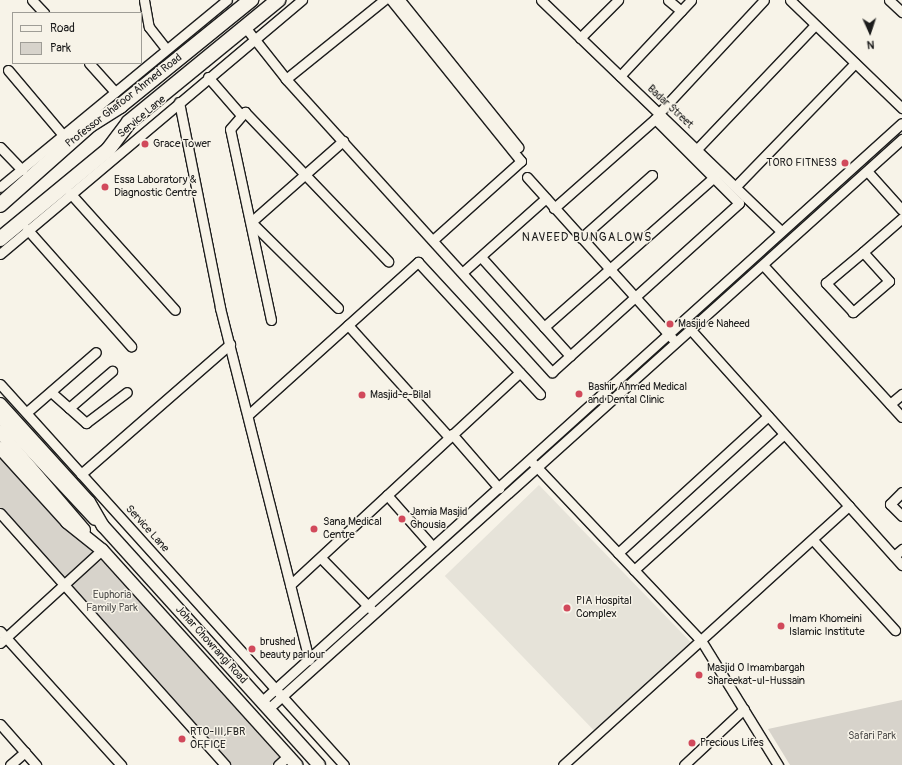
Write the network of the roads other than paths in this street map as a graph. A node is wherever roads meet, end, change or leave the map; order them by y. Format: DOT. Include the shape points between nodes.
graph roads {
  1 [pos="32,0"];
  2 [pos="144,0"];
  3 [pos="227,0"];
  4 [pos="251,0"];
  5 [pos="278,0"];
  6 [pos="302,0"];
  7 [pos="384,0"];
  8 [pos="391,0"];
  9 [pos="400,0"];
  10 [pos="541,0"];
  11 [pos="617,0"];
  12 [pos="668,0"];
  13 [pos="691,0"];
  14 [pos="764,0"];
  15 [pos="790,0"];
  16 [pos="889,0"];
  17 [pos="681,11"];
  18 [pos="43,12"];
  19 [pos="902,12"];
  20 [pos="815,25"];
  21 [pos="245,27"];
  22 [pos="580,38"];
  23 [pos="255,40"];
  24 [pos="166,49"];
  25 [pos="90,64"];
  26 [pos="855,64"];
  27 [pos="8,70"];
  28 [pos="620,76"];
  29 [pos="208,78"];
  30 [pos="286,79"];
  31 [pos="115,92"];
  32 [pos="179,102"];
  33 [pos="120,106"];
  34 [pos="902,108"];
  35 [pos="659,113"];
  36 [pos="241,115"];
  37 [pos="129,122"];
  38 [pos="902,123"];
  39 [pos="63,135"];
  40 [pos="99,137"];
  41 [pos="902,139"];
  42 [pos="343,141"];
  43 [pos="0,147"];
  44 [pos="518,147"];
  45 [pos="697,149"];
  46 [pos="22,170"];
  47 [pos="867,171"];
  48 [pos="305,174"];
  49 [pos="652,175"];
  50 [pos="527,177"];
  51 [pos="714,177"];
  52 [pos="736,186"];
  53 [pos="0,187"];
  54 [pos="70,193"];
  55 [pos="546,198"];
  56 [pos="0,205"];
  57 [pos="554,208"];
  58 [pos="902,210"];
  59 [pos="0,213"];
  60 [pos="902,218"];
  61 [pos="250,222"];
  62 [pos="0,226"];
  63 [pos="27,229"];
  64 [pos="781,232"];
  65 [pos="580,238"];
  66 [pos="0,239"];
  67 [pos="434,239"];
  68 [pos="863,252"];
  69 [pos="0,254"];
  70 [pos="481,257"];
  71 [pos="388,261"];
  72 [pos="763,264"];
  73 [pos="609,269"];
  74 [pos="463,272"];
  75 [pos="635,298"];
  76 [pos="338,308"];
  77 [pos="175,310"];
  78 [pos="271,320"];
  79 [pos="348,325"];
  80 [pos="544,327"];
  81 [pos="691,330"];
  82 [pos="670,335"];
  83 [pos="676,343"];
  84 [pos="230,344"];
  85 [pos="131,346"];
  86 [pos="96,352"];
  87 [pos="570,356"];
  88 [pos="112,371"];
  89 [pos="520,372"];
  90 [pos="0,384"];
  91 [pos="51,392"];
  92 [pos="127,392"];
  93 [pos="540,394"];
  94 [pos="902,394"];
  95 [pos="0,404"];
  96 [pos="890,404"];
  97 [pos="69,408"];
  98 [pos="27,412"];
  99 [pos="248,415"];
  100 [pos="768,416"];
  101 [pos="0,417"];
  102 [pos="902,418"];
  103 [pos="0,432"];
  104 [pos="784,434"];
  105 [pos="450,436"];
  106 [pos="0,448"];
  107 [pos="533,464"];
  108 [pos="81,474"];
  109 [pos="500,488"];
  110 [pos="902,492"];
  111 [pos="387,495"];
  112 [pos="849,506"];
  113 [pos="0,512"];
  114 [pos="902,516"];
  115 [pos="103,526"];
  116 [pos="89,538"];
  117 [pos="813,540"];
  118 [pos="434,547"];
  119 [pos="902,549"];
  120 [pos="102,550"];
  121 [pos="618,553"];
  122 [pos="894,556"];
  123 [pos="321,558"];
  124 [pos="902,565"];
  125 [pos="634,570"];
  126 [pos="64,584"];
  127 [pos="290,585"];
  128 [pos="371,610"];
  129 [pos="895,630"];
  130 [pos="2,637"];
  131 [pos="702,642"];
  132 [pos="309,660"];
  133 [pos="278,694"];
  134 [pos="265,705"];
  135 [pos="744,709"];
  136 [pos="0,724"];
  137 [pos="25,752"];
  138 [pos="292,760"];
  139 [pos="10,765"];
  140 [pos="36,765"];
  141 [pos="122,765"];
  142 [pos="225,765"];
  143 [pos="278,765"];
  144 [pos="319,765"];
  145 [pos="344,765"];
  146 [pos="563,765"];
  147 [pos="684,765"];
  148 [pos="778,765"];
  1 -- 18 [label="street"];
  2 -- 24 [label="street" via="149,27"];
  3 -- 24 [label="street"];
  4 -- 33 [label="main road, Professor Ghafoor Ahmed Road"];
  5 -- 21 [label="main road"];
  6 -- 23 [label="street, Service Lane"];
  7 -- 30 [label="street"];
  8 -- 67 [label="street" via="521,161"];
  9 -- 44 [label="street"];
  10 -- 22 [label="street, Badar Street"];
  11 -- 22 [label="street"];
  12 -- 17 [label="street"];
  13 -- 17 [label="street"];
  14 -- 35 [label="street"];
  15 -- 20 [label="street"];
  16 -- 19 [label="street"];
  17 -- 28 [label="street"];
  20 -- 26 [label="street"];
  20 -- 45 [label="street"];
  21 -- 23 [label="street"];
  21 -- 37 [label="main road"];
  22 -- 28 [label="street, Badar Street"];
  23 -- 29 [label="street, Service Lane"];
  23 -- 30 [label="street"];
  24 -- 31 [label="street"];
  25 -- 31 [label="street"];
  26 -- 34 [label="street"];
  26 -- 52 [label="street"];
  27 -- 39 [label="street"];
  28 -- 35 [label="street, Badar Street"];
  29 -- 32 [label="street, Service Lane"];
  29 -- 36 [label="street"];
  30 -- 42 [label="street"];
  31 -- 39 [label="street"];
  32 -- 54 [label="street, Service Lane"];
  32 -- 84 [label="street"];
  33 -- 40 [label="main road"];
  33 -- 56 [label="main road, Professor Ghafoor Ahmed Road" via="90,125"];
  35 -- 45 [label="street, Badar Street"];
  36 -- 48 [label="street" via="247,113"];
  36 -- 61 [label="street" via="230,129"];
  37 -- 40 [label="main road"];
  37 -- 66 [label="main road" via="108,150"];
  38 -- 64 [label="street"];
  39 -- 46 [label="street"];
  40 -- 59 [label="main road"];
  40 -- 62 [label="main road"];
  41 -- 47 [label="street"];
  42 -- 48 [label="street"];
  42 -- 67 [label="street"];
  43 -- 46 [label="street"];
  45 -- 52 [label="street, Badar Street"];
  46 -- 53 [label="street"];
  47 -- 58 [label="street"];
  47 -- 72 [label="street"];
  48 -- 61 [label="street"];
  48 -- 71 [label="street"];
  49 -- 65 [label="street"];
  50 -- 55 [label="street"];
  51 -- 57 [label="street" via="655,118"];
  51 -- 73 [label="street"];
  51 -- 75 [label="street" via="740,203"];
  52 -- 64 [label="street, Badar Street"];
  54 -- 63 [label="street, Service Lane"];
  54 -- 77 [label="street"];
  55 -- 57 [label="street"];
  55 -- 70 [label="street"];
  57 -- 65 [label="street"];
  60 -- 68 [label="street"];
  61 -- 76 [label="street"];
  61 -- 78 [label="street"];
  63 -- 69 [label="street, Service Lane"];
  63 -- 85 [label="street"];
  64 -- 82 [label="street"];
  65 -- 73 [label="street"];
  67 -- 74 [label="street"];
  68 -- 68 [label="street" via="826,284 853,312 889,282"];
  70 -- 74 [label="street"];
  70 -- 80 [label="street"];
  72 -- 81 [label="street"];
  72 -- 96 [label="street"];
  73 -- 75 [label="street"];
  73 -- 80 [label="street"];
  74 -- 87 [label="street" via="552,372"];
  75 -- 82 [label="street"];
  75 -- 87 [label="street"];
  79 -- 89 [label="street" via="418,262"];
  79 -- 99 [label="street"];
  79 -- 105 [label="street"];
  80 -- 87 [label="street"];
  81 -- 83 [label="street"];
  81 -- 100 [label="street"];
  82 -- 83 [label="street"];
  82 -- 107 [label="street"];
  83 -- 107 [label="street"];
  84 -- 99 [label="street"];
  84 -- 108 [label="street"];
  86 -- 91 [label="street"];
  88 -- 97 [label="street"];
  89 -- 93 [label="street"];
  89 -- 105 [label="street"];
  90 -- 98 [label="street, Service Lane"];
  91 -- 97 [label="street"];
  91 -- 98 [label="street"];
  92 -- 97 [label="street" via="88,423"];
  94 -- 96 [label="street"];
  95 -- 115 [label="main road, Johar Chowrangi Road" via="89,502"];
  96 -- 102 [label="street"];
  98 -- 108 [label="street, Service Lane"];
  99 -- 127 [label="street"];
  100 -- 104 [label="street"];
  100 -- 121 [label="street"];
  101 -- 115 [label="main road, Johar Chowrangi Road"];
  103 -- 116 [label="main road, Johar Chowrangi Road" via="73,514"];
  104 -- 112 [label="street"];
  104 -- 125 [label="street"];
  105 -- 109 [label="street"];
  105 -- 111 [label="street"];
  106 -- 116 [label="main road, Johar Chowrangi Road" via="67,522"];
  107 -- 109 [label="street"];
  107 -- 121 [label="street"];
  107 -- 128 [label="street"];
  108 -- 133 [label="street, Service Lane"];
  109 -- 118 [label="street"];
  110 -- 114 [label="street" via="890,504"];
  111 -- 118 [label="street"];
  111 -- 123 [label="street"];
  112 -- 117 [label="street"];
  112 -- 122 [label="street"];
  113 -- 126 [label="street"];
  115 -- 134 [label="main road, Johar Chowrangi Road"];
  116 -- 120 [label="main road, Johar Chowrangi Road"];
  117 -- 129 [label="street"];
  117 -- 131 [label="street"];
  118 -- 128 [label="street"];
  119 -- 122 [label="street"];
  120 -- 126 [label="street"];
  120 -- 138 [label="main road, Johar Chowrangi Road"];
  121 -- 125 [label="street"];
  122 -- 124 [label="street"];
  123 -- 127 [label="street"];
  123 -- 128 [label="street"];
  125 -- 131 [label="street"];
  126 -- 130 [label="street"];
  126 -- 142 [label="street"];
  127 -- 132 [label="street"];
  128 -- 132 [label="street"];
  128 -- 133 [label="street"];
  130 -- 141 [label="street"];
  131 -- 135 [label="street"];
  131 -- 146 [label="street"];
  132 -- 133 [label="street"];
  133 -- 134 [label="street"];
  133 -- 145 [label="street, Service Lane"];
  134 -- 144 [label="main road, Johar Chowrangi Road"];
  135 -- 147 [label="street"];
  135 -- 148 [label="street"];
  136 -- 137 [label="street"];
  137 -- 139 [label="street"];
  137 -- 140 [label="street"];
  138 -- 143 [label="street"];
}
